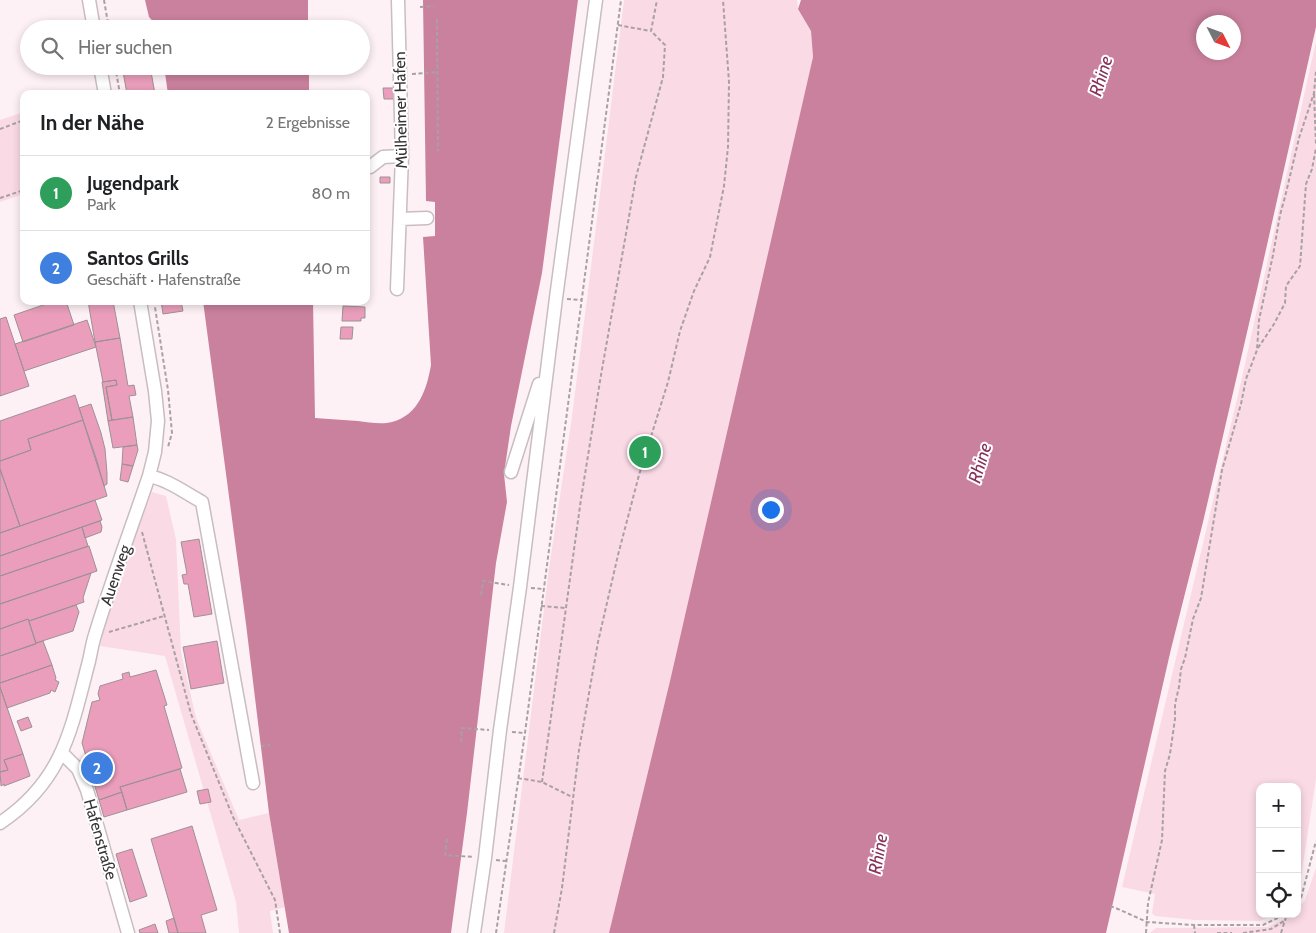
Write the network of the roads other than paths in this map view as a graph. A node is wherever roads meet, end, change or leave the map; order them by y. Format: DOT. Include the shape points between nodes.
graph roads {
  1 [pos="89,0"];
  2 [pos="398,0"];
  3 [pos="596,0"];
  4 [pos="92,20"];
  5 [pos="102,75"];
  6 [pos="104,90"];
  7 [pos="402,156"];
  8 [pos="370,167"];
  9 [pos="427,218"];
  10 [pos="400,219"];
  11 [pos="397,289"];
  12 [pos="141,305"];
  13 [pos="549,353"];
  14 [pos="511,472"];
  15 [pos="149,476"];
  16 [pos="62,752"];
  17 [pos="252,783"];
  18 [pos="0,823"];
  19 [pos="128,933"];
  20 [pos="474,933"];
  1 -- 4 [label="street"];
  2 -- 7 [label="street, Mülheimer Hafen"];
  3 -- 13 [label="street"];
  5 -- 6 [label="street"];
  7 -- 8 [label="street" via="384,157"];
  7 -- 10 [label="street, Mülheimer Hafen"];
  9 -- 10 [label="street"];
  10 -- 11 [label="street, Mülheimer Hafen"];
  12 -- 15 [label="street, Auenweg" via="158,421"];
  13 -- 14 [label="street"];
  13 -- 20 [label="street"];
  15 -- 16 [label="street, Auenweg" via="94,636"];
  15 -- 17 [label="street" via="176,486 202,502"];
  16 -- 18 [label="street, Auenweg" via="47,780 17,812"];
  16 -- 19 [label="street, Hafenstraße" via="78,769 86,790"];
}
